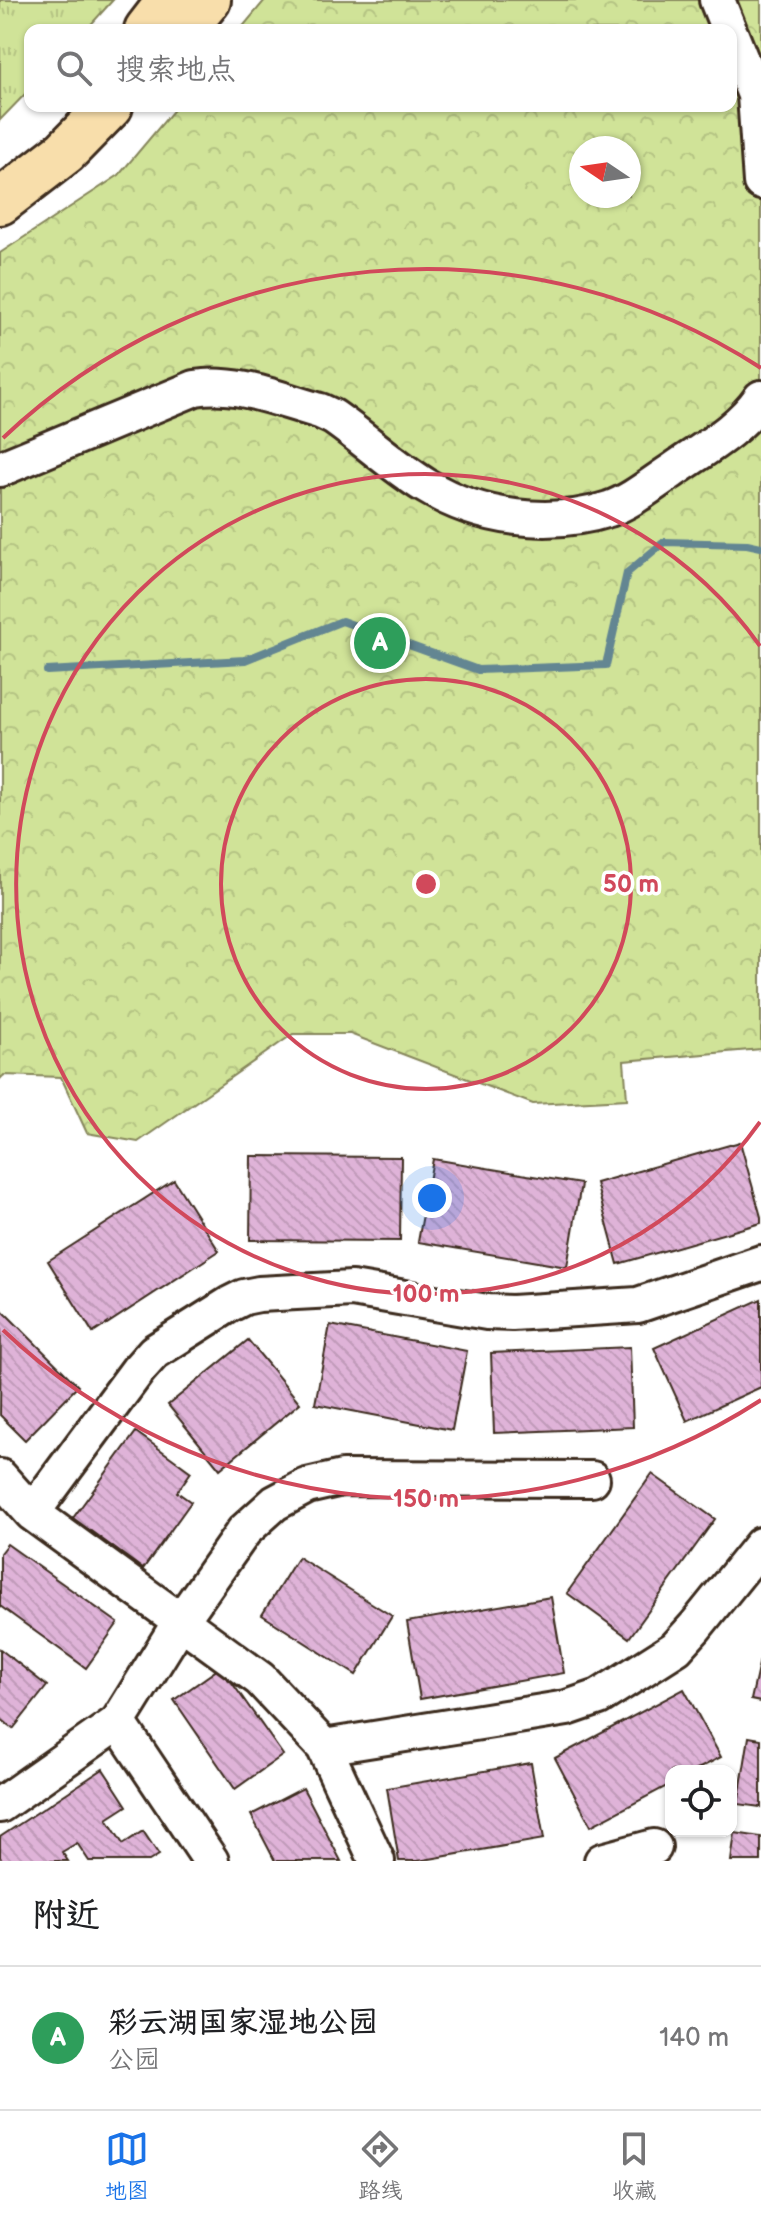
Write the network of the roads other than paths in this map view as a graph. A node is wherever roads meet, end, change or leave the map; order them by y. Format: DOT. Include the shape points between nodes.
graph roads {
  1 [pos="170,0"];
  2 [pos="208,0"];
  3 [pos="717,0"];
  4 [pos="152,24"];
  5 [pos="188,24"];
  6 [pos="726,24"];
  7 [pos="737,50"];
  8 [pos="67,112"];
  9 [pos="104,112"];
  10 [pos="0,170"];
  11 [pos="761,182"];
  12 [pos="0,202"];
  13 [pos="761,398"];
  14 [pos="0,469"];
  15 [pos="761,1263"];
  16 [pos="0,1477"];
  17 [pos="592,1479"];
  18 [pos="32,1513"];
  19 [pos="761,1545"];
  20 [pos="180,1622"];
  21 [pos="118,1722"];
  22 [pos="324,1747"];
  23 [pos="0,1805"];
  24 [pos="654,1847"];
  25 [pos="211,1861"];
  26 [pos="377,1861"];
  27 [pos="602,1861"];
  1 -- 4 [label="main road"];
  2 -- 5 [label="main road"];
  3 -- 6 [label="lane"];
  7 -- 11 [label="lane" via="755,95"];
  8 -- 10 [label="main road"];
  9 -- 12 [label="main road" via="65,152"];
  13 -- 14 [label="lane" via="740,423 633,498 568,518 498,514 451,499 333,417 231,386 181,392"];
  15 -- 18 [label="lane" via="638,1305 487,1312 352,1289 244,1297 154,1352"];
  16 -- 18 [label="lane"];
  17 -- 20 [label="lane" via="342,1478 307,1486 275,1503 244,1531"];
  18 -- 20 [label="lane"];
  19 -- 22 [label="lane" via="676,1648 599,1697 567,1708"];
  20 -- 21 [label="lane"];
  20 -- 22 [label="lane" via="260,1679"];
  21 -- 23 [label="lane"];
  21 -- 25 [label="lane"];
  22 -- 26 [label="lane"];
  24 -- 27 [label="lane"];
}
